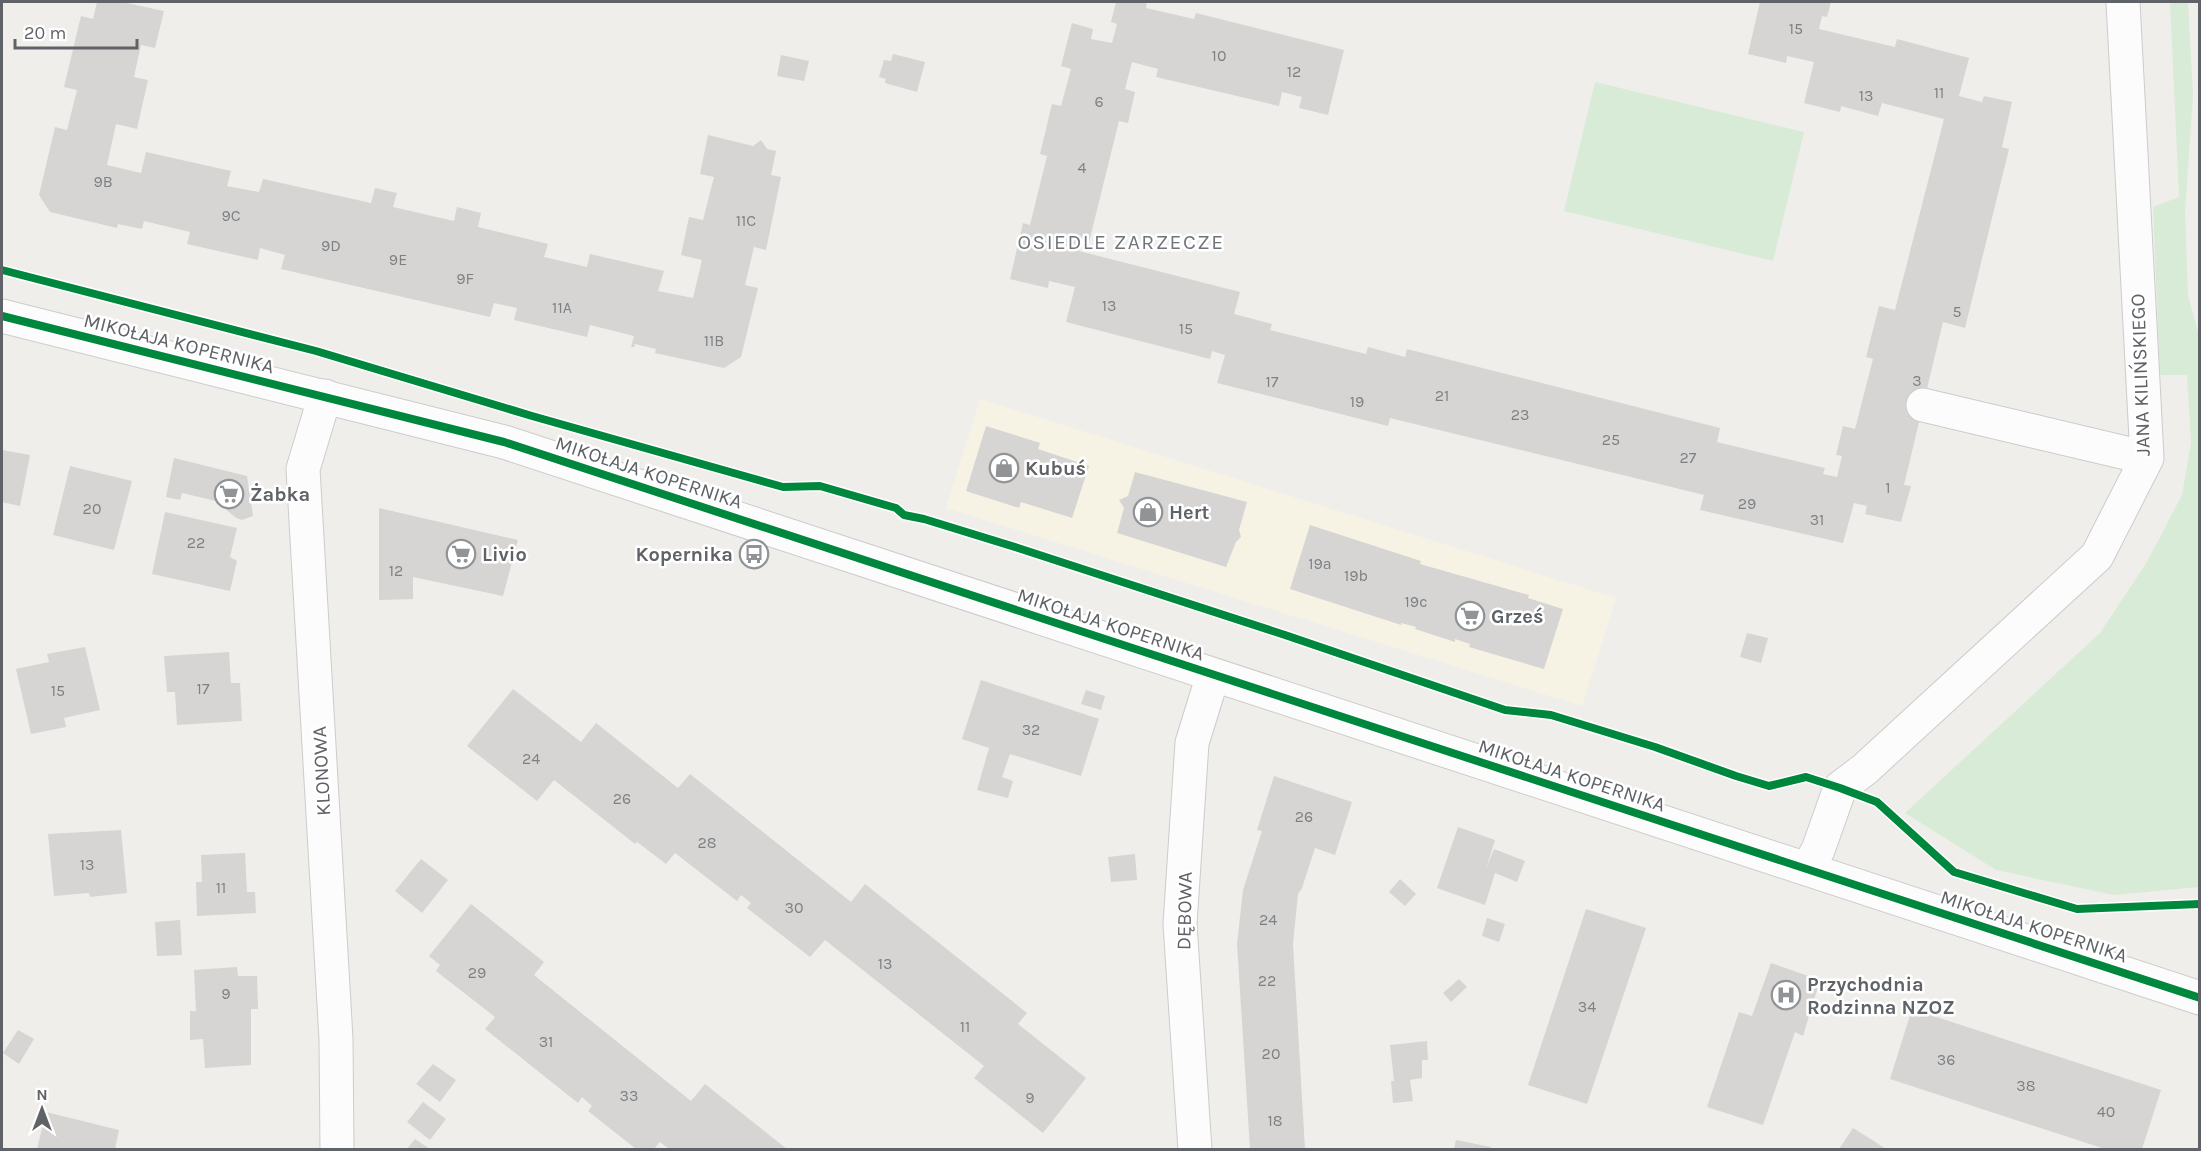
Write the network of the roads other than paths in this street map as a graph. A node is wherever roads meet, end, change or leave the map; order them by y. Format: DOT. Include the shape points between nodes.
graph roads {
  1 [pos="2123,2"];
  2 [pos="2,316"];
  3 [pos="325,396"];
  4 [pos="1923,405"];
  5 [pos="2147,458"];
  6 [pos="1213,675"];
  7 [pos="1807,869"];
  8 [pos="2199,998"];
  9 [pos="337,1149"];
  10 [pos="1195,1149"];
  1 -- 5 [label="street, JANA KILIŃSKIEGO"];
  2 -- 3 [label="street, MIKOŁAJA KOPERNIKA"];
  3 -- 6 [label="street, MIKOŁAJA KOPERNIKA" via="504,442"];
  3 -- 9 [label="street, KLONOWA" via="303,469 336,1039"];
  4 -- 5 [label="street"];
  5 -- 7 [label="street, JANA KILIŃSKIEGO" via="2097,556 1840,788 1818,850"];
  6 -- 7 [label="street, MIKOŁAJA KOPERNIKA"];
  6 -- 10 [label="street, DĘBOWA" via="1192,743 1180,924"];
  7 -- 8 [label="street, MIKOŁAJA KOPERNIKA"];
}
